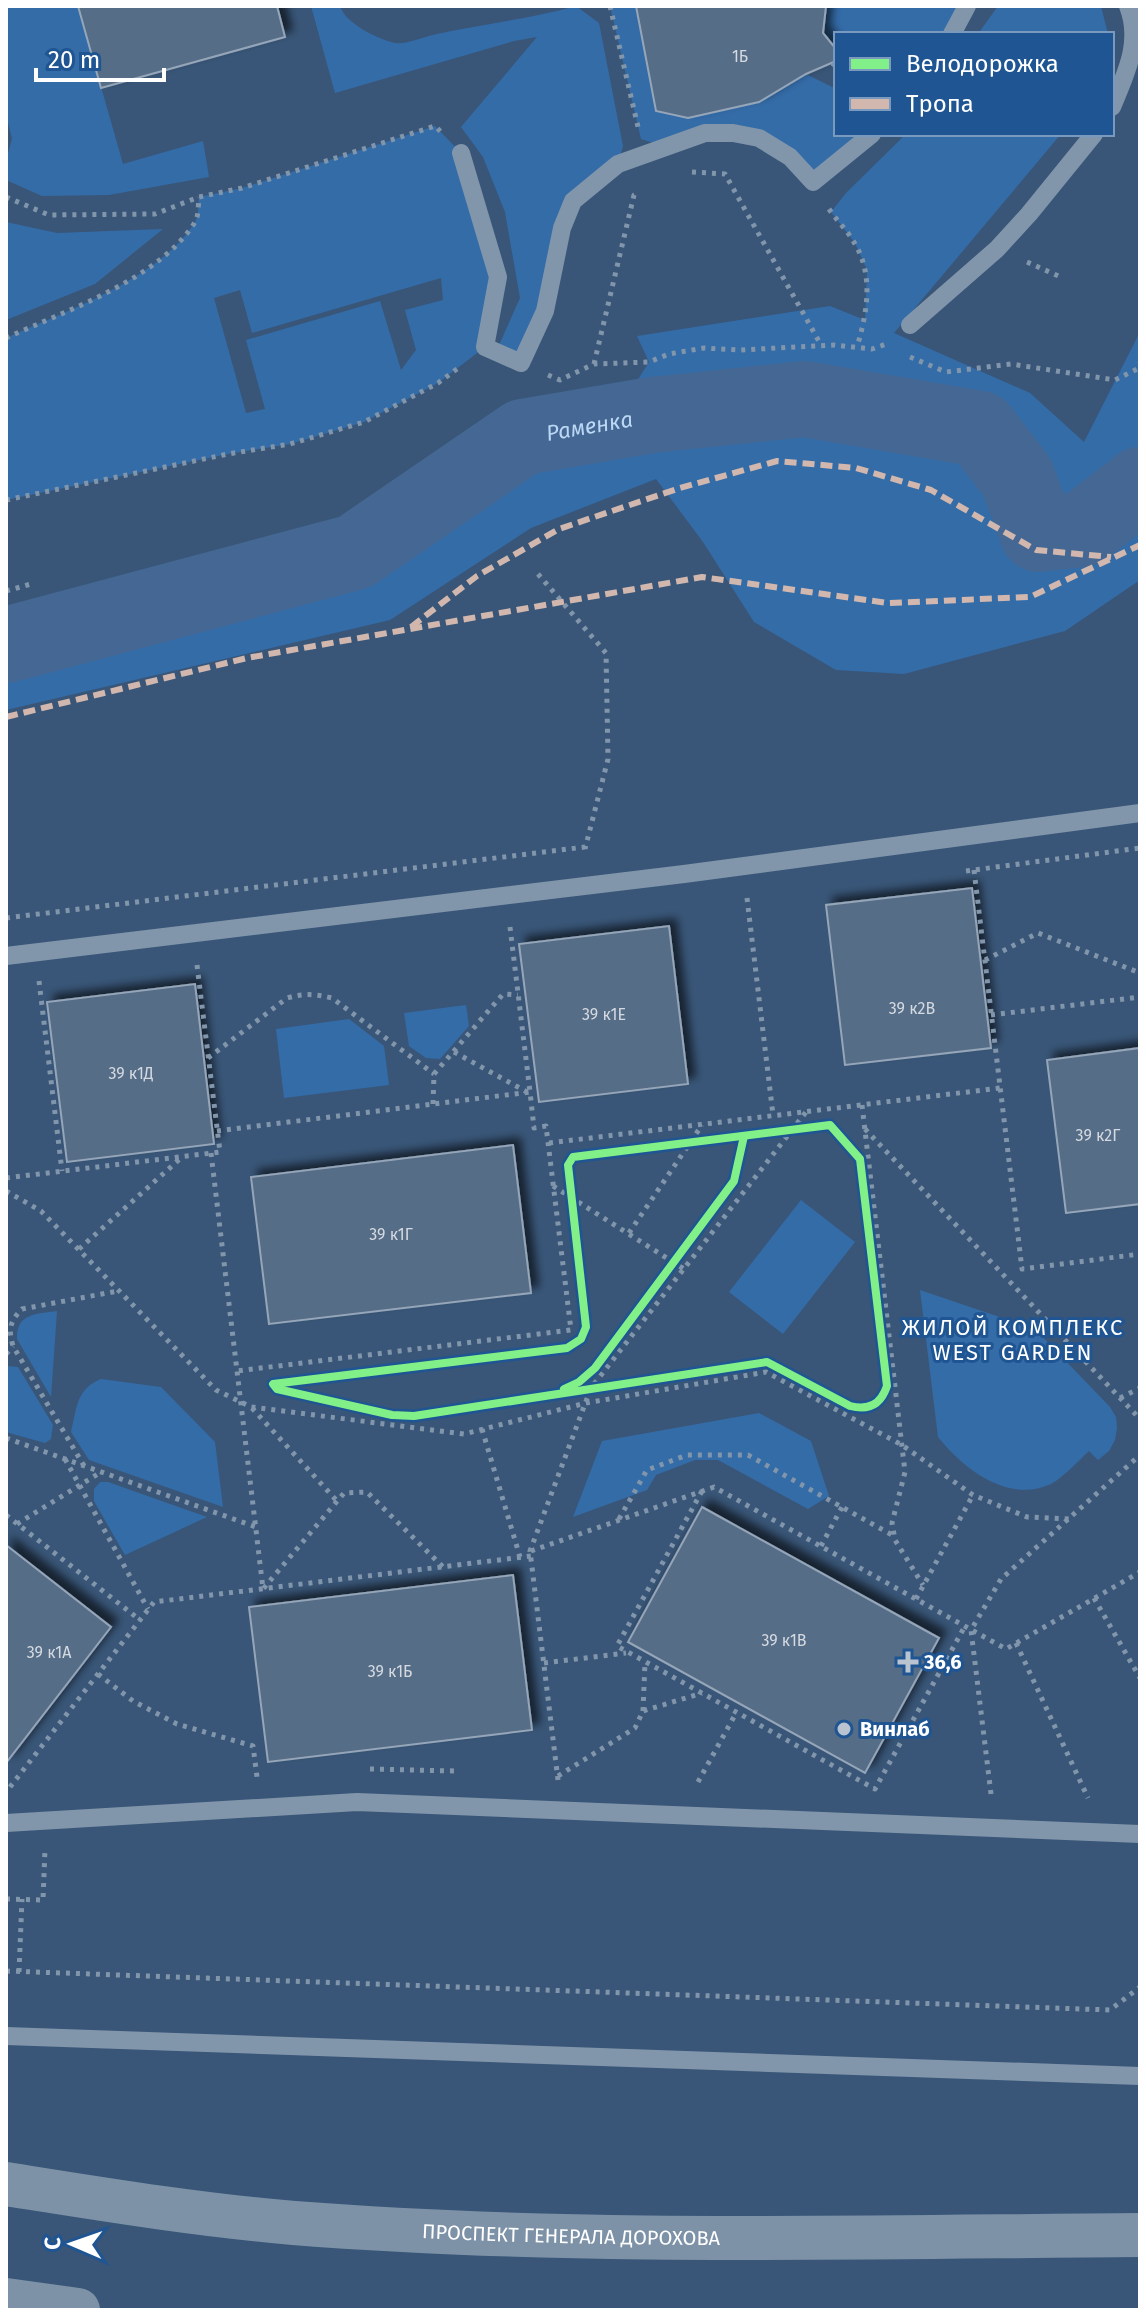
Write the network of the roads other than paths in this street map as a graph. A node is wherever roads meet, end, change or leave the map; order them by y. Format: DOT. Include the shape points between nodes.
graph roads {
  1 [pos="967,6"];
  2 [pos="1128,6"];
  3 [pos="953,32"];
  4 [pos="1114,102"];
  5 [pos="870,136"];
  6 [pos="1092,136"];
  7 [pos="461,153"];
  8 [pos="906,331"];
  9 [pos="1140,813"];
  10 [pos="6,956"];
  11 [pos="6,1823"];
  12 [pos="1140,1834"];
  13 [pos="6,2036"];
  14 [pos="1140,2076"];
  15 [pos="6,2184"];
  16 [pos="1140,2235"];
  17 [pos="6,2300"];
  18 [pos="78,2310"];
  1 -- 3 [label="lane"];
  2 -- 4 [label="lane" via="1134,53"];
  5 -- 7 [label="lane" via="813,182 790,157 759,138 733,133 705,133 618,164 573,201 545,311 521,363 485,347 498,277"];
  6 -- 8 [label="lane" via="997,249"];
  9 -- 10 [label="lane"];
  11 -- 12 [label="lane" via="357,1802"];
  13 -- 14 [label="lane"];
  15 -- 16 [label="main road, ПРОСПЕКТ ГЕНЕРАЛА ДОРОХОВА" via="292,2222 500,2235"];
  17 -- 18 [label="main road"];
}
